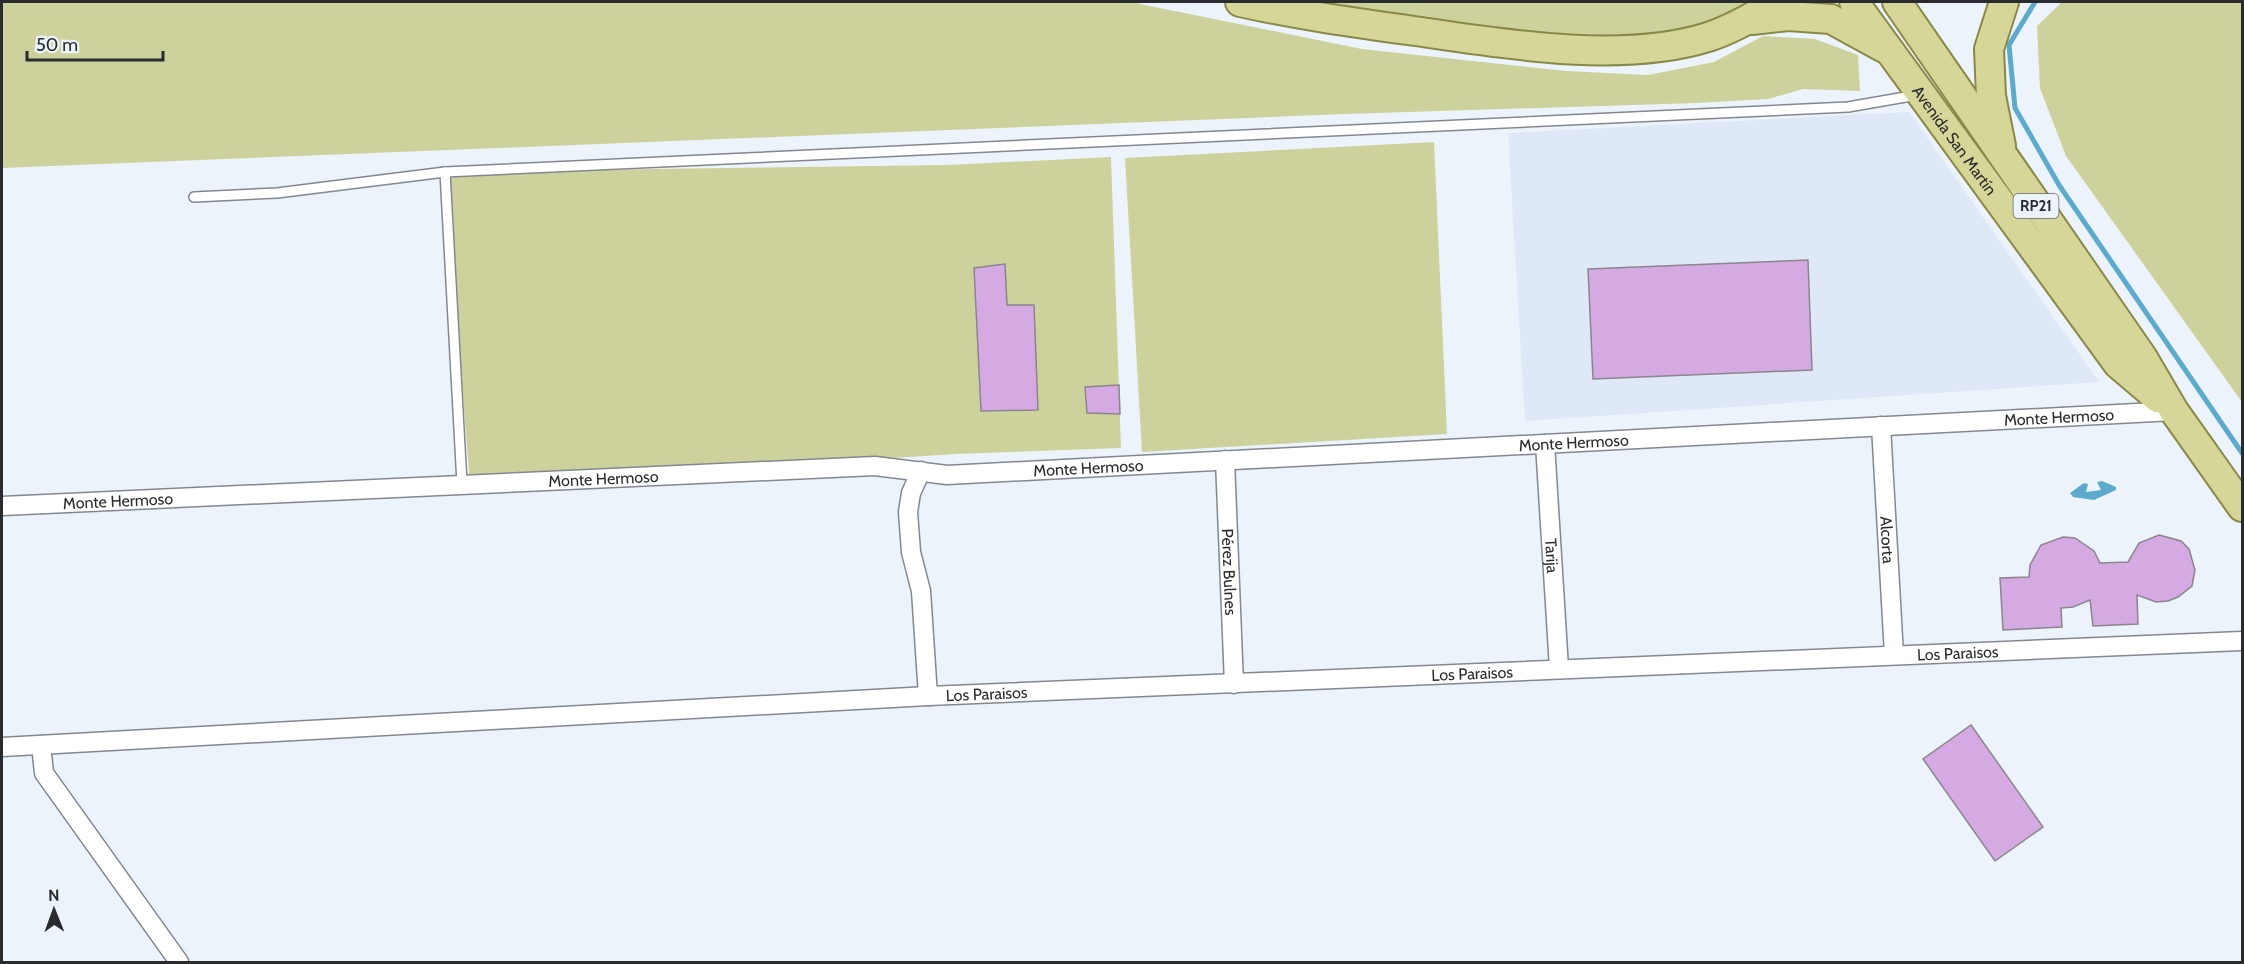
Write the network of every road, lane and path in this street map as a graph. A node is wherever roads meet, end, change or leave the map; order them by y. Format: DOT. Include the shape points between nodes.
graph roads {
  1 [pos="1240,2"];
  2 [pos="1777,2"];
  3 [pos="1854,2"];
  4 [pos="1897,2"];
  5 [pos="2004,2"];
  6 [pos="1747,21"];
  7 [pos="1892,52"];
  8 [pos="1923,94"];
  9 [pos="2004,160"];
  10 [pos="445,172"];
  11 [pos="194,197"];
  12 [pos="2174,411"];
  13 [pos="1881,426"];
  14 [pos="1545,444"];
  15 [pos="1225,460"];
  16 [pos="921,471"];
  17 [pos="462,484"];
  18 [pos="2,506"];
  19 [pos="2242,507"];
  20 [pos="2242,641"];
  21 [pos="1894,655"];
  22 [pos="1559,668"];
  23 [pos="1234,684"];
  24 [pos="928,696"];
  25 [pos="41,744"];
  26 [pos="2,747"];
  27 [pos="179,963"];
  1 -- 6 [label="main road" via="1472,39 1594,50 1647,48 1707,37"];
  2 -- 6 [label="main road"];
  3 -- 7 [label="main road, Avenida San Martín / RP21"];
  4 -- 9 [label="main road, Avenida San Martín / RP21"];
  5 -- 9 [label="main road" via="1989,49 1991,96"];
  6 -- 7 [label="main road" via="1788,16 1831,20"];
  7 -- 8 [label="main road, Avenida San Martín / RP21"];
  8 -- 10 [label="lane" via="1848,107"];
  8 -- 12 [label="main road, Avenida San Martín / RP21" via="2118,364"];
  9 -- 12 [label="main road, Avenida San Martín / RP21" via="2143,358"];
  10 -- 11 [label="lane" via="277,193"];
  10 -- 17 [label="lane"];
  12 -- 13 [label="street, Monte Hermoso"];
  12 -- 19 [label="main road, Avenida San Martín / RP21"];
  13 -- 14 [label="street, Monte Hermoso"];
  13 -- 21 [label="street, Alcorta"];
  14 -- 15 [label="street, Monte Hermoso"];
  14 -- 22 [label="street, Tarija"];
  15 -- 16 [label="street, Monte Hermoso" via="946,475"];
  15 -- 23 [label="street, Pérez Bulnes"];
  16 -- 17 [label="street, Monte Hermoso" via="874,466"];
  16 -- 24 [label="street, Los Paraisos" via="908,512 911,552 921,591"];
  17 -- 18 [label="street, Monte Hermoso"];
  20 -- 21 [label="street, Los Paraisos"];
  21 -- 22 [label="street, Los Paraisos"];
  22 -- 23 [label="street, Los Paraisos"];
  23 -- 24 [label="street, Los Paraisos"];
  24 -- 25 [label="street"];
  25 -- 26 [label="street"];
  25 -- 27 [label="street" via="44,773"];
}
